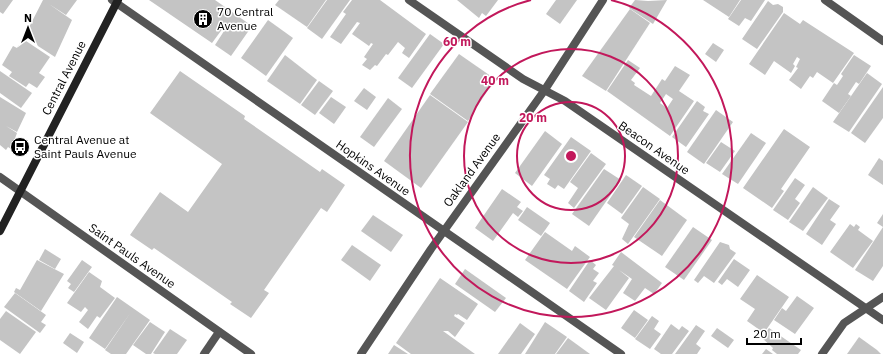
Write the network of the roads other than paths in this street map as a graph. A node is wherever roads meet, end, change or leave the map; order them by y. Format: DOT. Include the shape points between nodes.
graph roads {
  1 [pos="409,0"];
  2 [pos="603,0"];
  3 [pos="825,0"];
  4 [pos="115,1"];
  5 [pos="883,41"];
  6 [pos="544,91"];
  7 [pos="0,177"];
  8 [pos="20,191"];
  9 [pos="0,231"];
  10 [pos="443,232"];
  11 [pos="883,297"];
  12 [pos="866,308"];
  13 [pos="883,320"];
  14 [pos="219,332"];
  15 [pos="204,354"];
  16 [pos="251,354"];
  17 [pos="361,354"];
  18 [pos="622,354"];
  19 [pos="822,354"];
  1 -- 6 [label="street, Beacon Avenue"];
  2 -- 6 [label="street, Oakland Avenue"];
  3 -- 5 [label="street"];
  4 -- 8 [label="main road, Central Avenue"];
  4 -- 10 [label="street, Hopkins Avenue"];
  6 -- 10 [label="street, Oakland Avenue"];
  6 -- 12 [label="street, Beacon Avenue" via="565,101"];
  7 -- 8 [label="street, Saint Pauls Avenue"];
  8 -- 9 [label="main road, Central Avenue"];
  8 -- 14 [label="street, Saint Pauls Avenue"];
  10 -- 17 [label="street, Oakland Avenue"];
  10 -- 18 [label="street, Hopkins Avenue"];
  11 -- 12 [label="street"];
  12 -- 13 [label="street, Beacon Avenue"];
  12 -- 19 [label="street" via="844,323"];
  14 -- 15 [label="street"];
  14 -- 16 [label="street, Saint Pauls Avenue"];
}
